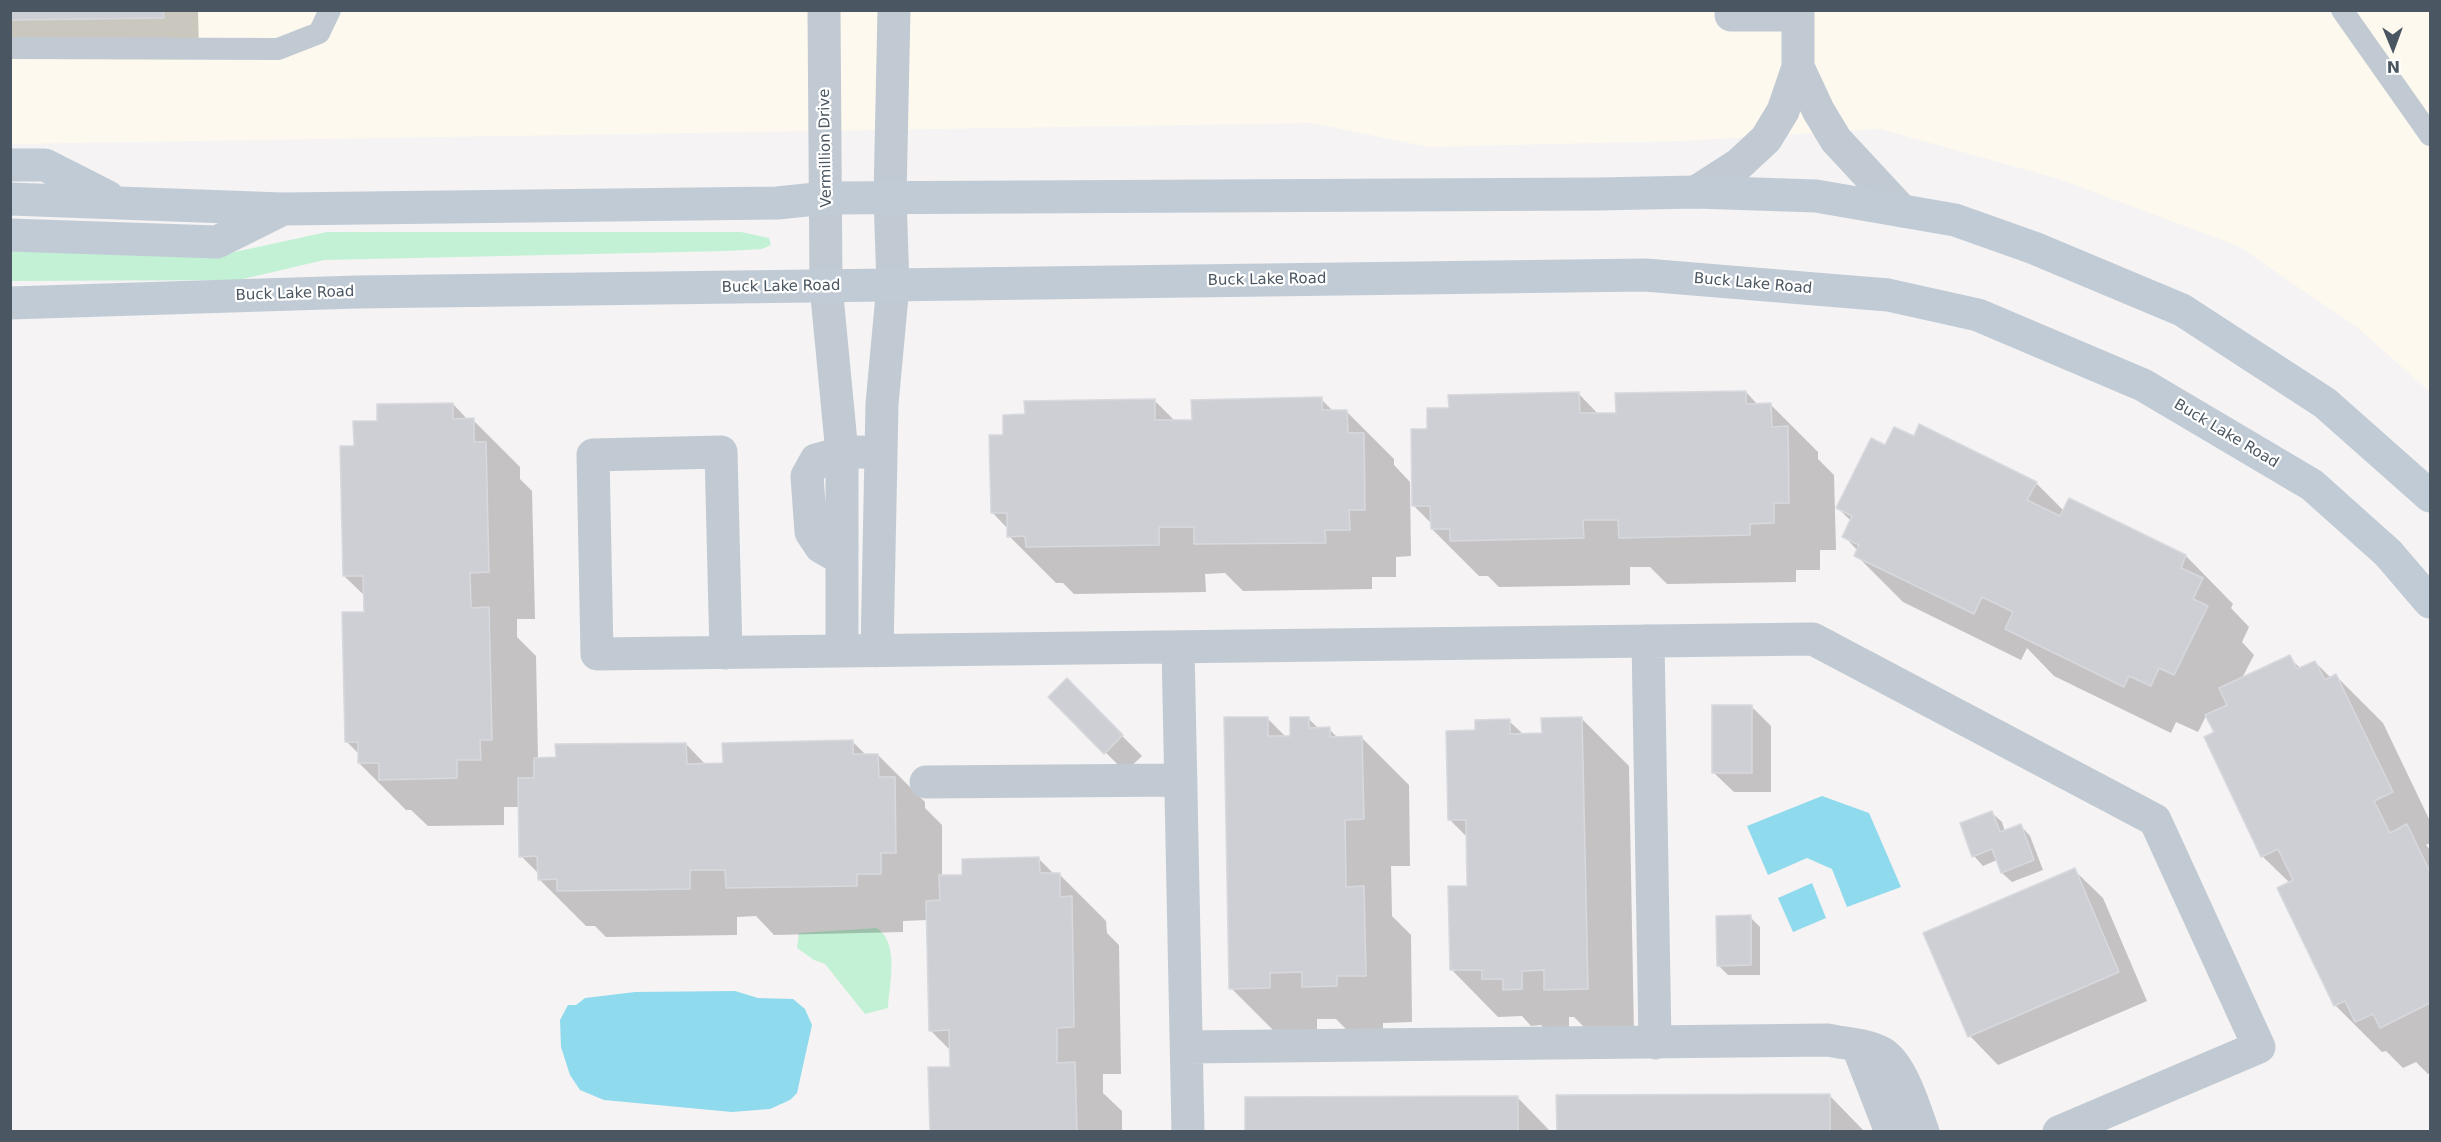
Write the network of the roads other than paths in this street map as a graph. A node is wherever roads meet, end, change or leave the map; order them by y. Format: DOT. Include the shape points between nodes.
graph roads {
  1 [pos="330,10"];
  2 [pos="824,10"];
  3 [pos="894,10"];
  4 [pos="2342,10"];
  5 [pos="1798,13"];
  6 [pos="1731,15"];
  7 [pos="10,48"];
  8 [pos="1798,67"];
  9 [pos="2430,135"];
  10 [pos="10,165"];
  11 [pos="1696,192"];
  12 [pos="890,197"];
  13 [pos="826,198"];
  14 [pos="10,199"];
  15 [pos="117,202"];
  16 [pos="282,209"];
  17 [pos="1902,211"];
  18 [pos="10,235"];
  19 [pos="893,285"];
  20 [pos="826,286"];
  21 [pos="10,303"];
  22 [pos="881,452"];
  23 [pos="842,453"];
  24 [pos="2430,496"];
  25 [pos="2430,602"];
  26 [pos="1648,641"];
  27 [pos="1178,647"];
  28 [pos="842,651"];
  29 [pos="877,651"];
  30 [pos="726,653"];
  31 [pos="1181,780"];
  32 [pos="926,782"];
  33 [pos="1655,1043"];
  34 [pos="1186,1047"];
  35 [pos="1858,1047"];
  36 [pos="1188,1131"];
  37 [pos="1891,1131"];
  38 [pos="1923,1131"];
  39 [pos="2059,1131"];
  1 -- 7 [label="lane" via="319,33 278,49"];
  2 -- 13 [label="street, Vermillion Drive"];
  3 -- 12 [label="street"];
  4 -- 9 [label="lane"];
  5 -- 6 [label="street"];
  5 -- 8 [label="street"];
  8 -- 11 [label="street" via="1784,111 1766,139 1738,165"];
  8 -- 17 [label="street" via="1836,140"];
  10 -- 15 [label="main road" via="45,165"];
  11 -- 12 [label="main road"];
  11 -- 17 [label="main road" via="1816,196"];
  12 -- 13 [label="main road"];
  12 -- 19 [label="street"];
  13 -- 16 [label="main road" via="765,203"];
  13 -- 20 [label="street, Vermillion Drive"];
  14 -- 15 [label="main road"];
  15 -- 16 [label="main road"];
  16 -- 18 [label="main road" via="217,242"];
  17 -- 24 [label="main road" via="1955,220 2182,310 2325,403"];
  19 -- 20 [label="main road, Buck Lake Road"];
  19 -- 22 [label="street"];
  19 -- 25 [label="main road, Buck Lake Road" via="1646,275 1888,295 1978,315 2143,385 2312,485 2388,553"];
  20 -- 21 [label="main road, Buck Lake Road" via="357,292"];
  20 -- 23 [label="street, Vermillion Drive"];
  22 -- 23 [label="street"];
  22 -- 29 [label="street"];
  23 -- 28 [label="street, Vermillion Drive"];
  26 -- 27 [label="street"];
  26 -- 33 [label="street"];
  26 -- 39 [label="street" via="1813,639 2155,820 2259,1047"];
  27 -- 29 [label="street"];
  27 -- 31 [label="street"];
  28 -- 29 [label="street"];
  28 -- 30 [label="street"];
  30 -- 30 [label="street" via="721,452 593,455 597,654"];
  31 -- 32 [label="street"];
  31 -- 34 [label="street"];
  33 -- 34 [label="street"];
  33 -- 35 [label="street" via="1828,1040"];
  34 -- 36 [label="street"];
  35 -- 37 [label="street"];
  35 -- 38 [label="street" via="1884,1054 1904,1081"];
}
